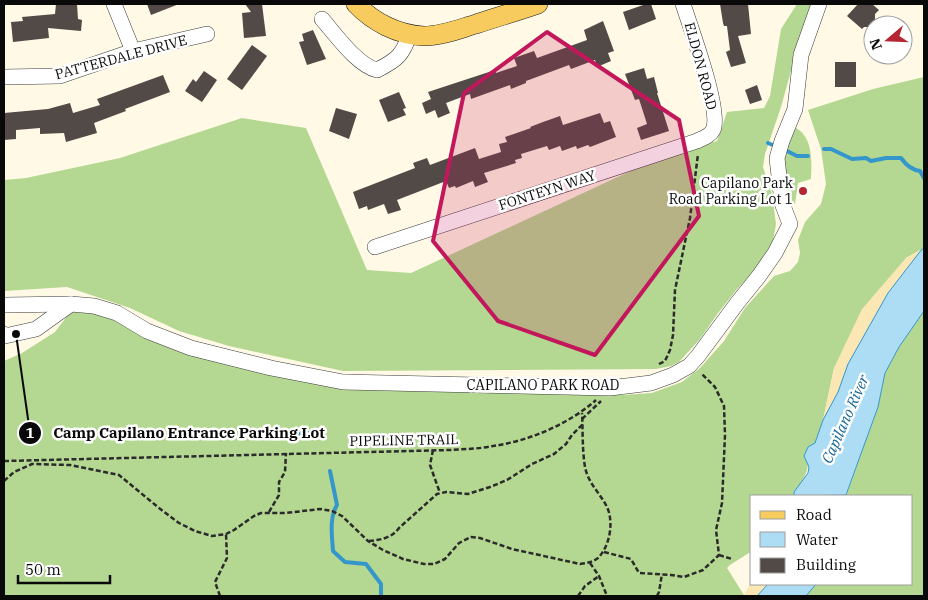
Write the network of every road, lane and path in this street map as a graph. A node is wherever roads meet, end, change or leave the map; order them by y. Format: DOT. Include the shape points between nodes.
graph roads {
  1 [pos="114,4"];
  2 [pos="356,4"];
  3 [pos="538,4"];
  4 [pos="683,4"];
  5 [pos="819,4"];
  6 [pos="322,19"];
  7 [pos="410,33"];
  8 [pos="207,34"];
  9 [pos="133,51"];
  10 [pos="4,77"];
  11 [pos="714,128"];
  12 [pos="697,141"];
  13 [pos="375,247"];
  14 [pos="4,304"];
  15 [pos="72,304"];
  16 [pos="4,335"];
  17 [pos="692,362"];
  18 [pos="657,366"];
  19 [pos="608,393"];
  20 [pos="582,412"];
  21 [pos="582,419"];
  22 [pos="583,424"];
  23 [pos="433,450"];
  24 [pos="286,453"];
  25 [pos="46,460"];
  26 [pos="4,461"];
  27 [pos="46,465"];
  28 [pos="4,481"];
  29 [pos="440,494"];
  30 [pos="269,513"];
  31 [pos="226,534"];
  32 [pos="368,541"];
  33 [pos="604,552"];
  34 [pos="719,555"];
  35 [pos="732,559"];
  36 [pos="590,562"];
  37 [pos="662,574"];
  38 [pos="599,576"];
  39 [pos="220,596"];
  40 [pos="578,596"];
  41 [pos="607,596"];
  42 [pos="657,596"];
  1 -- 9 [label="street"];
  2 -- 7 [label="main road" via="378,22"];
  3 -- 7 [label="main road" via="446,33 423,36"];
  4 -- 11 [label="street, ELDON ROAD" via="713,103"];
  5 -- 17 [label="street, CAPILANO PARK ROAD" via="801,54 794,109 777,158 782,203 790,224 759,276"];
  6 -- 7 [label="street" via="356,56 377,70 402,53"];
  8 -- 9 [label="street, PATTERDALE DRIVE"];
  9 -- 10 [label="street, PATTERDALE DRIVE" via="60,76"];
  11 -- 12 [label="street, FONTEYN WAY" via="708,136"];
  12 -- 13 [label="street, FONTEYN WAY"];
  12 -- 18 [label="path" via="699,148 690,218 675,290 673,336 665,361"];
  14 -- 15 [label="street, CAPILANO PARK ROAD"];
  15 -- 16 [label="street" via="36,329"];
  15 -- 19 [label="street, CAPILANO PARK ROAD" via="117,313 147,331 191,348 343,382"];
  17 -- 19 [label="street, CAPILANO PARK ROAD" via="681,371 651,383"];
  17 -- 34 [label="path" via="715,387 724,406 722,503 716,530"];
  19 -- 20 [label="path, PIPELINE TRAIL"];
  19 -- 21 [label="path"];
  20 -- 21 [label="path"];
  20 -- 23 [label="path, PIPELINE TRAIL" via="534,436 494,446"];
  21 -- 22 [label="path"];
  22 -- 29 [label="path" via="554,454 507,480 468,494"];
  22 -- 33 [label="path" via="585,465 594,489 608,509 609,536"];
  23 -- 24 [label="path, PIPELINE TRAIL"];
  23 -- 29 [label="path" via="430,465"];
  24 -- 25 [label="path, PIPELINE TRAIL"];
  24 -- 30 [label="path" via="279,495"];
  25 -- 26 [label="path, PIPELINE TRAIL"];
  25 -- 27 [label="path"];
  27 -- 28 [label="path" via="32,464 14,472"];
  27 -- 31 [label="path" via="70,465 120,475 159,508 195,531 212,536"];
  29 -- 32 [label="path" via="396,533"];
  30 -- 31 [label="path" via="254,516"];
  30 -- 32 [label="path" via="333,511"];
  31 -- 39 [label="path" via="227,558 215,582"];
  32 -- 36 [label="path" via="403,559 424,564 445,559 459,542 471,537 565,561"];
  33 -- 36 [label="path"];
  33 -- 37 [label="path" via="631,559 639,573"];
  34 -- 35 [label="path"];
  34 -- 37 [label="path" via="703,570 684,578"];
  36 -- 38 [label="path"];
  37 -- 42 [label="path"];
  38 -- 40 [label="path"];
  38 -- 41 [label="path"];
}
